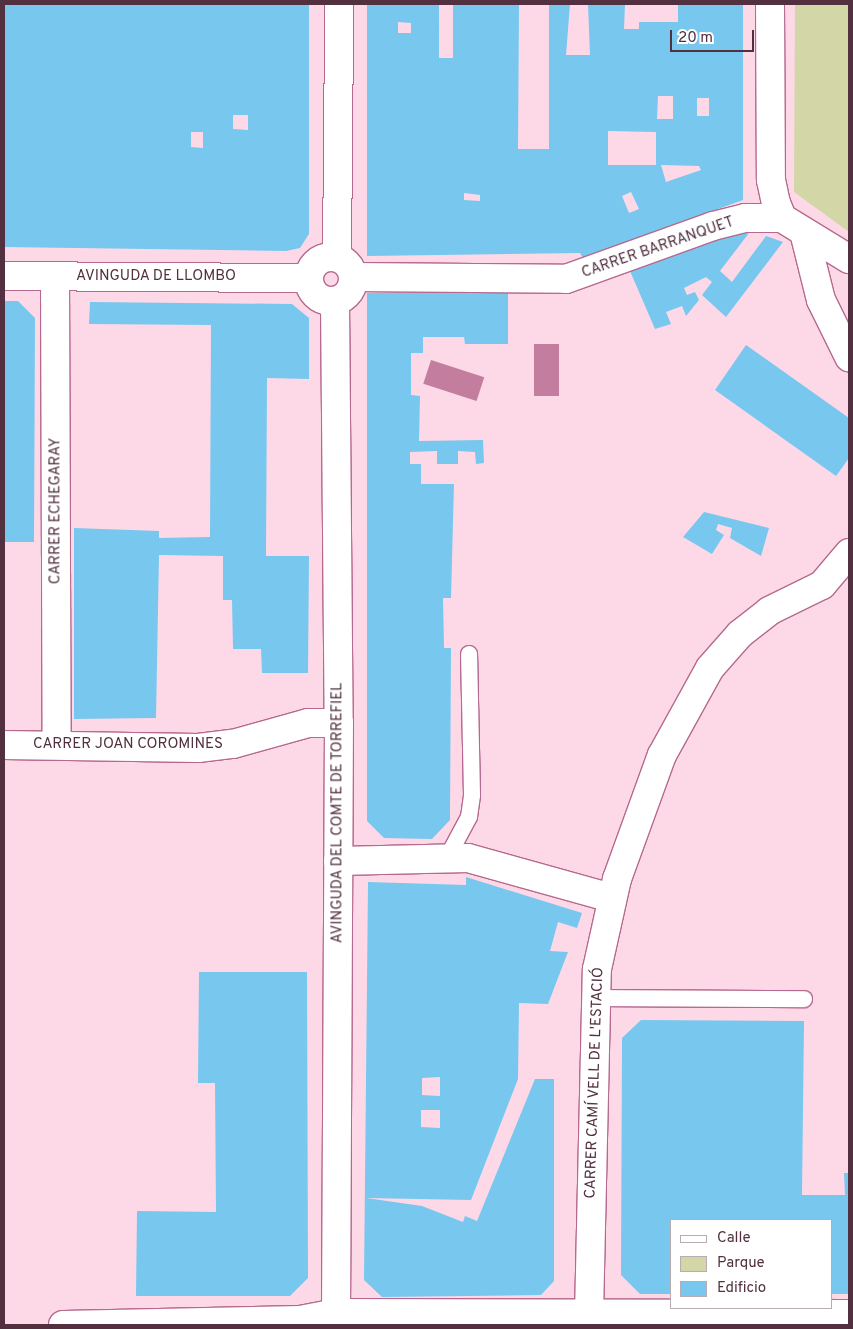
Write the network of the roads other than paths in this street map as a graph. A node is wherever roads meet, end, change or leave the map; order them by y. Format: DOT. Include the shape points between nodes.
graph roads {
  1 [pos="339,4"];
  2 [pos="770,4"];
  3 [pos="793,225"];
  4 [pos="849,259"];
  5 [pos="345,267"];
  6 [pos="4,276"];
  7 [pos="55,276"];
  8 [pos="308,278"];
  9 [pos="335,301"];
  10 [pos="849,306"];
  11 [pos="837,330"];
  12 [pos="849,357"];
  13 [pos="849,553"];
  14 [pos="469,654"];
  15 [pos="339,723"];
  16 [pos="4,745"];
  17 [pos="57,745"];
  18 [pos="446,858"];
  19 [pos="338,861"];
  20 [pos="611,898"];
  21 [pos="596,998"];
  22 [pos="804,999"];
  23 [pos="849,1314"];
  24 [pos="589,1315"];
  25 [pos="336,1319"];
  26 [pos="63,1325"];
  1 -- 5 [label="street"];
  2 -- 3 [label="street" via="771,180"];
  3 -- 4 [label="street"];
  3 -- 5 [label="street, CARRER BARRANQUET" via="745,218 713,226 566,279"];
  3 -- 11 [label="street" via="821,300"];
  5 -- 8 [label="street" via="318,261"];
  5 -- 9 [label="street" via="351,290"];
  6 -- 7 [label="street, AVINGUDA DE LLOMBO"];
  7 -- 8 [label="street, AVINGUDA DE LLOMBO"];
  7 -- 17 [label="street, CARRER ECHEGARAY"];
  8 -- 9 [label="street" via="316,296"];
  9 -- 15 [label="street, AVINGUDA DEL COMTE DE TORREFIEL"];
  10 -- 11 [label="street"];
  11 -- 12 [label="street"];
  13 -- 20 [label="street, CARRER CAMÍ VELL DE L'ESTACIÓ" via="822,585 769,611 740,634 710,668 656,768"];
  14 -- 18 [label="lane" via="472,795 469,817"];
  15 -- 17 [label="street, CARRER JOAN COROMINES" via="308,722 233,744 198,748"];
  15 -- 19 [label="street, AVINGUDA DEL COMTE DE TORREFIEL"];
  16 -- 17 [label="street, CARRER JOAN COROMINES"];
  18 -- 19 [label="street"];
  18 -- 20 [label="street" via="486,862"];
  19 -- 25 [label="street, AVINGUDA DEL COMTE DE TORREFIEL"];
  20 -- 21 [label="street, CARRER CAMÍ VELL DE L'ESTACIÓ"];
  21 -- 22 [label="lane"];
  21 -- 24 [label="street, CARRER CAMÍ VELL DE L'ESTACIÓ"];
  23 -- 24 [label="street"];
  24 -- 25 [label="street"];
  25 -- 26 [label="street"];
}
